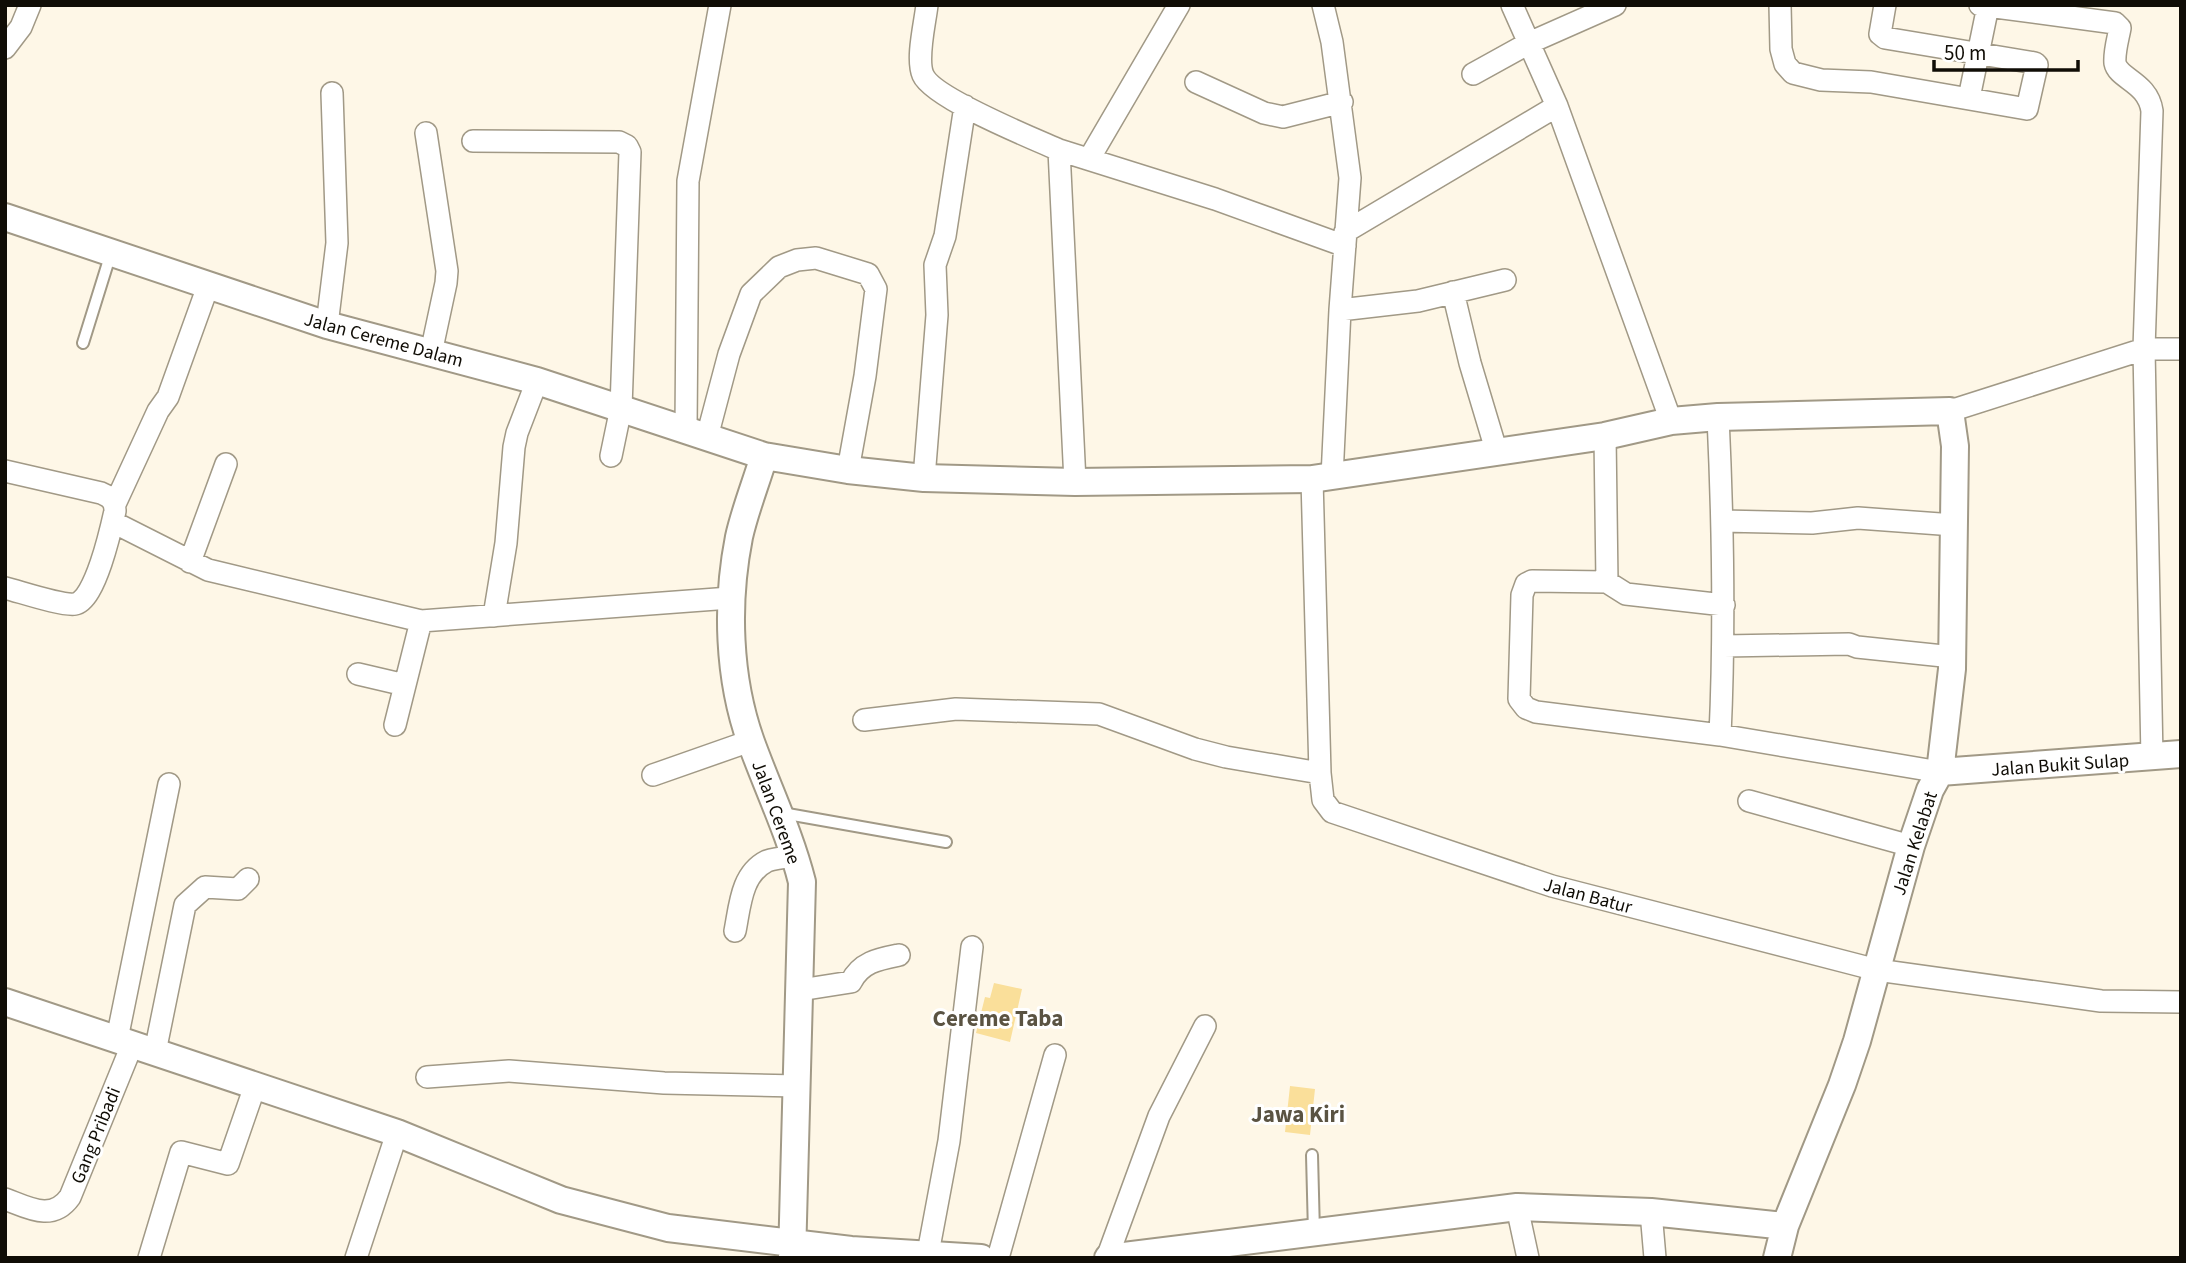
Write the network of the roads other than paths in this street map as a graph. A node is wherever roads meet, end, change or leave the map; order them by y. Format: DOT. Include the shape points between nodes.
graph roads {
  1 [pos="30,5"];
  2 [pos="720,5"];
  3 [pos="927,5"];
  4 [pos="1179,5"];
  5 [pos="1323,5"];
  6 [pos="1513,5"];
  7 [pos="1615,5"];
  8 [pos="1780,5"];
  9 [pos="1885,5"];
  10 [pos="1984,6"];
  11 [pos="1529,43"];
  12 [pos="5,48"];
  13 [pos="1979,54"];
  14 [pos="1473,74"];
  15 [pos="1196,82"];
  16 [pos="332,93"];
  17 [pos="1969,98"];
  18 [pos="1342,102"];
  19 [pos="965,106"];
  20 [pos="1557,106"];
  21 [pos="426,133"];
  22 [pos="473,141"];
  23 [pos="1059,150"];
  24 [pos="1089,159"];
  25 [pos="5,217"];
  26 [pos="1345,239"];
  27 [pos="111,253"];
  28 [pos="1505,280"];
  29 [pos="208,286"];
  30 [pos="1454,292"];
  31 [pos="1340,310"];
  32 [pos="327,325"];
  33 [pos="83,343"];
  34 [pos="2144,349"];
  35 [pos="2181,349"];
  36 [pos="431,353"];
  37 [pos="537,381"];
  38 [pos="621,408"];
  39 [pos="1950,411"];
  40 [pos="1717,417"];
  41 [pos="1671,421"];
  42 [pos="696,434"];
  43 [pos="1605,436"];
  44 [pos="1497,453"];
  45 [pos="611,456"];
  46 [pos="764,456"];
  47 [pos="226,464"];
  48 [pos="848,470"];
  49 [pos="5,471"];
  50 [pos="924,478"];
  51 [pos="1322,478"];
  52 [pos="1076,482"];
  53 [pos="114,513"];
  54 [pos="1722,521"];
  55 [pos="1954,525"];
  56 [pos="190,562"];
  57 [pos="1607,582"];
  58 [pos="5,588"];
  59 [pos="730,598"];
  60 [pos="1724,605"];
  61 [pos="494,616"];
  62 [pos="421,621"];
  63 [pos="1724,646"];
  64 [pos="1953,657"];
  65 [pos="358,674"];
  66 [pos="405,685"];
  67 [pos="864,720"];
  68 [pos="395,725"];
  69 [pos="1720,735"];
  70 [pos="750,741"];
  71 [pos="2181,754"];
  72 [pos="2152,758"];
  73 [pos="1940,772"];
  74 [pos="1320,773"];
  75 [pos="653,775"];
  76 [pos="169,784"];
  77 [pos="1749,801"];
  78 [pos="779,813"];
  79 [pos="946,842"];
  80 [pos="1911,846"];
  81 [pos="796,856"];
  82 [pos="247,879"];
  83 [pos="735,931"];
  84 [pos="972,947"];
  85 [pos="899,955"];
  86 [pos="1877,970"];
  87 [pos="800,990"];
  88 [pos="5,1002"];
  89 [pos="2181,1002"];
  90 [pos="1205,1026"];
  91 [pos="135,1046"];
  92 [pos="1055,1055"];
  93 [pos="427,1077"];
  94 [pos="255,1086"];
  95 [pos="798,1086"];
  96 [pos="397,1132"];
  97 [pos="1312,1155"];
  98 [pos="5,1199"];
  99 [pos="1517,1207"];
  100 [pos="1651,1212"];
  101 [pos="1785,1226"];
  102 [pos="1314,1233"];
  103 [pos="792,1250"];
  104 [pos="928,1253"];
  105 [pos="1120,1257"];
  106 [pos="149,1258"];
  107 [pos="356,1258"];
  108 [pos="981,1258"];
  109 [pos="998,1258"];
  110 [pos="1528,1258"];
  111 [pos="1655,1258"];
  112 [pos="1777,1258"];
  1 -- 12 [label="street"];
  2 -- 42 [label="street" via="688,181"];
  3 -- 19 [label="street" via="920,66 923,75 937,90"];
  4 -- 24 [label="street"];
  5 -- 18 [label="street, Jalan Batur"];
  6 -- 11 [label="street"];
  7 -- 11 [label="street"];
  8 -- 17 [label="street" via="1781,49 1793,74"];
  9 -- 13 [label="street" via="1882,37"];
  10 -- 13 [label="street"];
  10 -- 34 [label="street" via="2119,25 2117,68 2151,99 2152,111"];
  11 -- 14 [label="street"];
  11 -- 20 [label="street"];
  13 -- 17 [label="street"];
  13 -- 17 [label="street" via="2037,64 2028,107"];
  15 -- 18 [label="street" via="1283,117"];
  16 -- 32 [label="street" via="337,243"];
  18 -- 26 [label="street, Jalan Batur" via="1350,171"];
  19 -- 23 [label="street"];
  19 -- 50 [label="street" via="945,236 935,265 936,325"];
  20 -- 26 [label="street"];
  20 -- 41 [label="street"];
  21 -- 36 [label="street" via="447,271"];
  22 -- 38 [label="street" via="619,142 627,146"];
  23 -- 24 [label="street"];
  23 -- 52 [label="street"];
  24 -- 26 [label="street"];
  25 -- 27 [label="street, Jalan Cereme Dalam"];
  26 -- 31 [label="street, Jalan Batur"];
  27 -- 29 [label="street, Jalan Cereme Dalam"];
  27 -- 33 [label="lane"];
  28 -- 30 [label="street"];
  29 -- 32 [label="street, Jalan Cereme Dalam"];
  29 -- 53 [label="street" via="168,397"];
  30 -- 31 [label="street"];
  30 -- 44 [label="street"];
  31 -- 51 [label="street, Jalan Batur"];
  32 -- 36 [label="street, Jalan Cereme Dalam"];
  34 -- 35 [label="street"];
  34 -- 39 [label="street"];
  34 -- 72 [label="street"];
  36 -- 37 [label="street, Jalan Cereme Dalam"];
  37 -- 38 [label="street, Jalan Cereme Dalam"];
  37 -- 61 [label="street" via="514,447"];
  38 -- 42 [label="street, Jalan Cereme Dalam"];
  38 -- 45 [label="street"];
  39 -- 40 [label="street, Jalan Cereme Dalam"];
  39 -- 55 [label="street, Jalan Kelabat" via="1955,446"];
  40 -- 41 [label="street, Jalan Cereme Dalam"];
  40 -- 54 [label="street"];
  41 -- 43 [label="street, Jalan Cereme Dalam"];
  42 -- 46 [label="street, Jalan Cereme Dalam"];
  42 -- 48 [label="street" via="751,293 779,267 816,258 868,274 876,289"];
  43 -- 44 [label="street, Jalan Cereme Dalam"];
  43 -- 57 [label="street"];
  44 -- 51 [label="street, Jalan Cereme Dalam"];
  46 -- 48 [label="street, Jalan Cereme Dalam"];
  46 -- 59 [label="street, Jalan Cereme" via="740,536"];
  47 -- 56 [label="street"];
  48 -- 50 [label="street, Jalan Cereme Dalam"];
  49 -- 53 [label="street" via="101,493 111,498"];
  50 -- 52 [label="street, Jalan Cereme Dalam"];
  51 -- 52 [label="street, Jalan Cereme Dalam"];
  51 -- 74 [label="street, Jalan Batur"];
  53 -- 56 [label="street"];
  53 -- 58 [label="street" via="92,588 80,603"];
  54 -- 55 [label="street" via="1812,523 1858,518"];
  54 -- 60 [label="street"];
  55 -- 64 [label="street, Jalan Kelabat"];
  56 -- 62 [label="street"];
  57 -- 60 [label="street" via="1626,594"];
  57 -- 69 [label="street" via="1526,584 1522,595 1521,704 1536,712"];
  59 -- 61 [label="street"];
  59 -- 70 [label="street, Jalan Cereme" via="734,663"];
  60 -- 63 [label="street"];
  61 -- 62 [label="street"];
  62 -- 66 [label="street"];
  63 -- 64 [label="street" via="1849,644"];
  63 -- 69 [label="street"];
  64 -- 73 [label="street, Jalan Kelabat"];
  65 -- 66 [label="street"];
  66 -- 68 [label="street"];
  67 -- 74 [label="street" via="956,709 1099,714 1195,749"];
  69 -- 73 [label="street"];
  70 -- 75 [label="street"];
  70 -- 78 [label="street, Jalan Cereme"];
  71 -- 72 [label="street, Jalan Bukit Sulap"];
  72 -- 73 [label="street, Jalan Bukit Sulap"];
  73 -- 80 [label="street, Jalan Kelabat"];
  74 -- 86 [label="street, Jalan Batur" via="1323,800 1332,812 1349,820 1552,886"];
  76 -- 91 [label="street"];
  77 -- 80 [label="street"];
  78 -- 79 [label="lane"];
  78 -- 81 [label="street, Jalan Cereme"];
  80 -- 86 [label="street, Jalan Kelabat"];
  81 -- 83 [label="street" via="768,861 751,876 743,890"];
  81 -- 87 [label="street, Jalan Cereme" via="803,897"];
  82 -- 91 [label="street" via="238,889 205,887 185,905"];
  84 -- 104 [label="street" via="949,1141"];
  85 -- 87 [label="street" via="872,960 851,982"];
  86 -- 89 [label="street, Jalan Batur" via="2101,1001"];
  86 -- 101 [label="street, Jalan Kelabat" via="1843,1085"];
  87 -- 95 [label="street, Jalan Cereme"];
  88 -- 91 [label="street"];
  90 -- 105 [label="street" via="1154,1128"];
  91 -- 94 [label="street"];
  91 -- 98 [label="street, Gang Pribadi" via="64,1205 45,1213"];
  92 -- 109 [label="street"];
  93 -- 95 [label="street" via="509,1071 664,1083"];
  94 -- 96 [label="street"];
  94 -- 106 [label="street" via="228,1164 181,1152"];
  95 -- 103 [label="street, Jalan Cereme"];
  96 -- 103 [label="street" via="561,1200 668,1228"];
  96 -- 107 [label="street"];
  97 -- 102 [label="lane"];
  99 -- 100 [label="street"];
  99 -- 102 [label="street"];
  99 -- 110 [label="street"];
  100 -- 101 [label="street"];
  100 -- 111 [label="street"];
  101 -- 112 [label="street, Jalan Kelabat"];
  102 -- 105 [label="street"];
  103 -- 104 [label="street"];
  104 -- 108 [label="street"];
}
